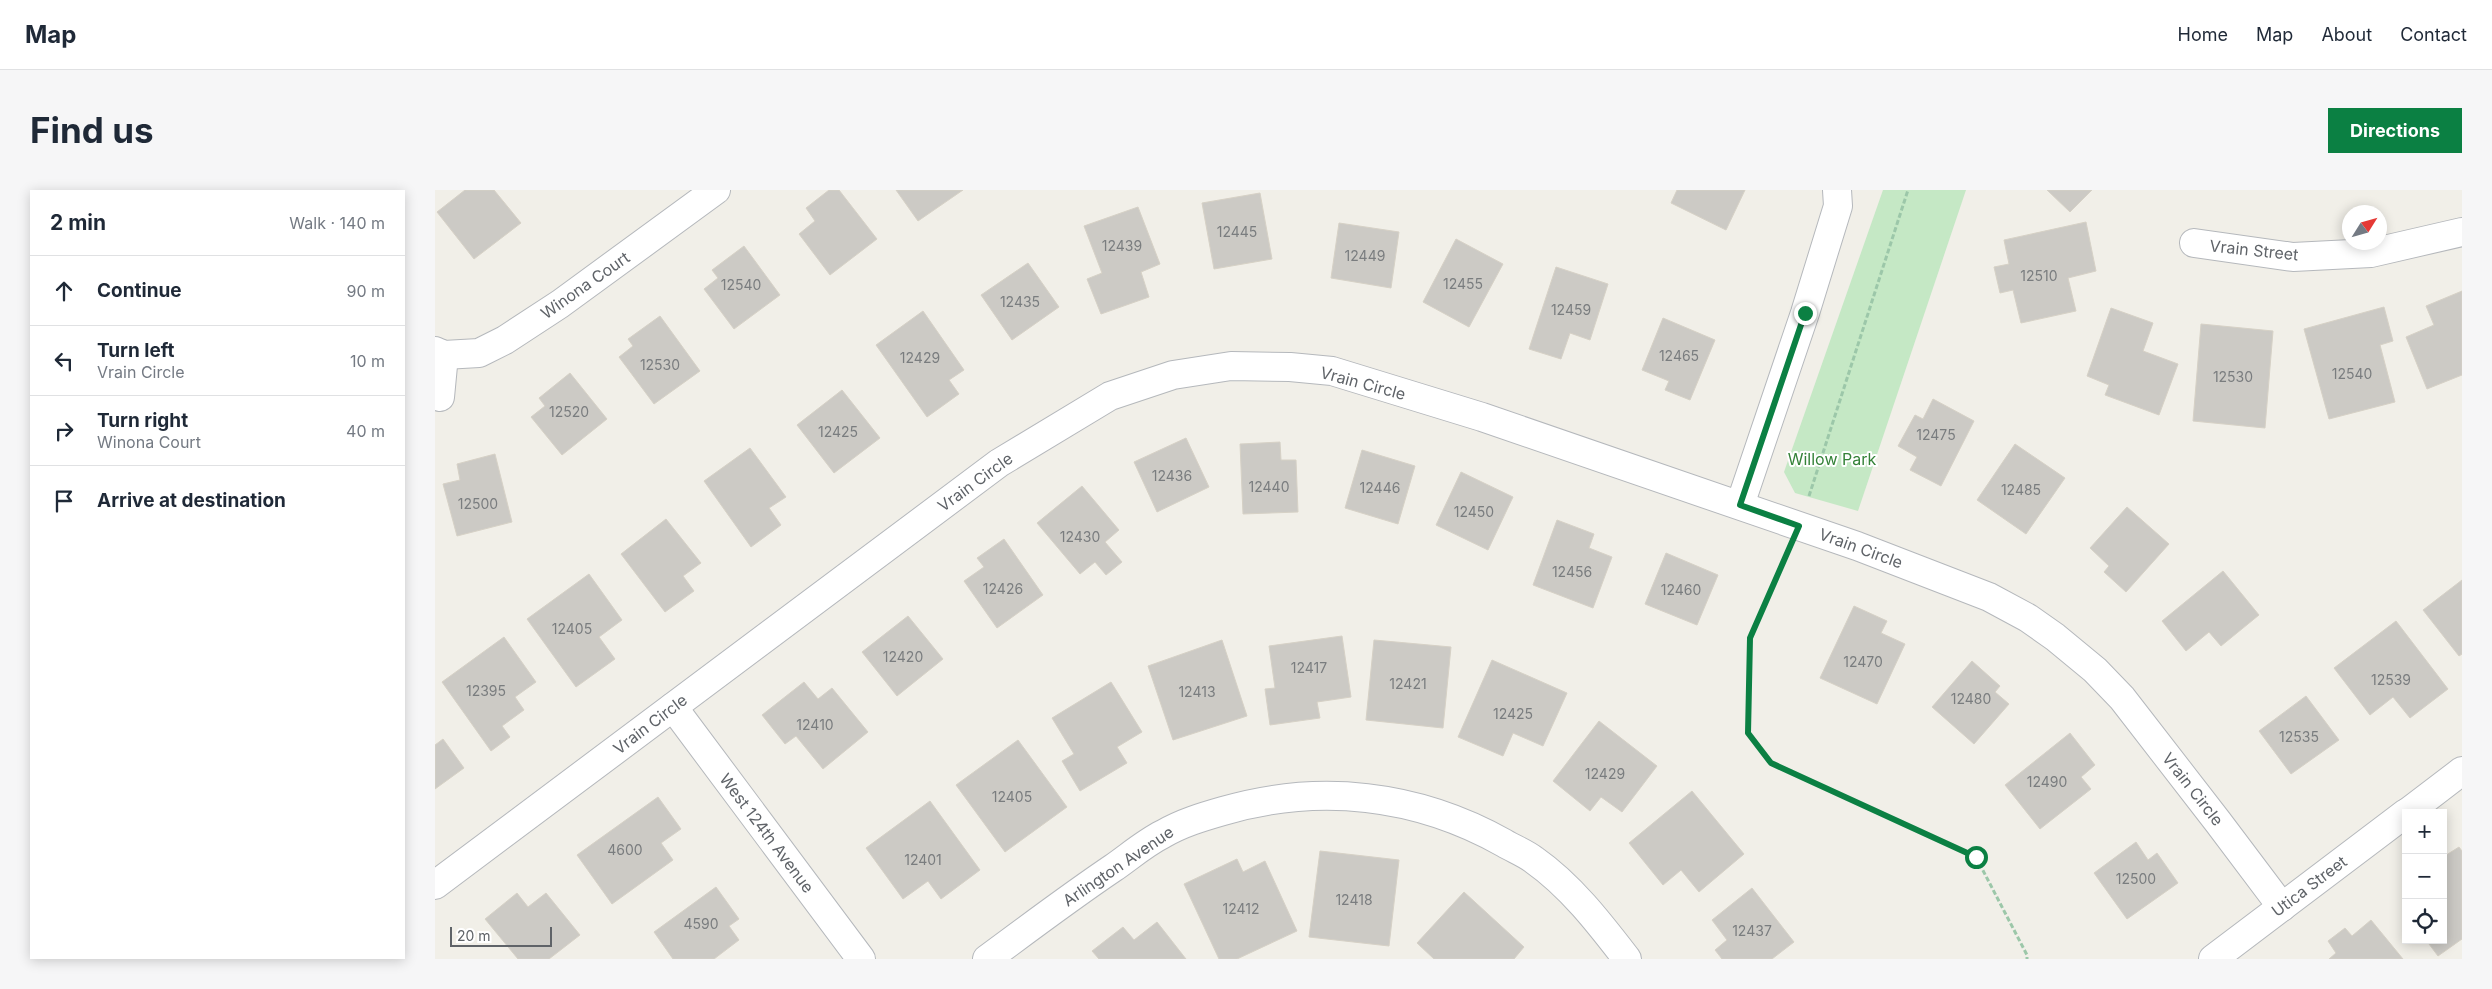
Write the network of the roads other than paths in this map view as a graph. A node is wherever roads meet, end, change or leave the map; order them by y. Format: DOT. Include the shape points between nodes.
graph roads {
  1 [pos="716,190"];
  2 [pos="1837,190"];
  3 [pos="2462,232"];
  4 [pos="2194,243"];
  5 [pos="440,353"];
  6 [pos="440,397"];
  7 [pos="1740,505"];
  8 [pos="673,707"];
  9 [pos="2462,771"];
  10 [pos="2411,809"];
  11 [pos="2402,816"];
  12 [pos="435,885"];
  13 [pos="2282,907"];
  14 [pos="861,959"];
  15 [pos="987,959"];
  16 [pos="1627,959"];
  17 [pos="2213,959"];
  1 -- 5 [label="street, Winona Court" via="560,304 505,340 479,353"];
  2 -- 7 [label="street" via="1838,206 1811,295"];
  3 -- 4 [label="street, Vrain Street" via="2371,253 2293,257"];
  5 -- 6 [label="street"];
  7 -- 8 [label="street, Vrain Circle" via="1482,416 1332,371 1231,366 1173,375 1110,396 999,463"];
  7 -- 13 [label="street, Vrain Circle" via="1989,598 2028,618 2055,637 2095,670 2122,698"];
  8 -- 12 [label="street, Vrain Circle"];
  8 -- 14 [label="street, West 124th Avenue"];
  9 -- 10 [label="street, Utica Street"];
  11 -- 13 [label="street, Utica Street"];
  13 -- 17 [label="street, Utica Street"];
  15 -- 16 [label="street, Arlington Avenue" via="1162,834 1192,820 1240,806 1281,798 1327,795 1364,797 1420,808 1480,830 1534,860 1569,890"];
}
